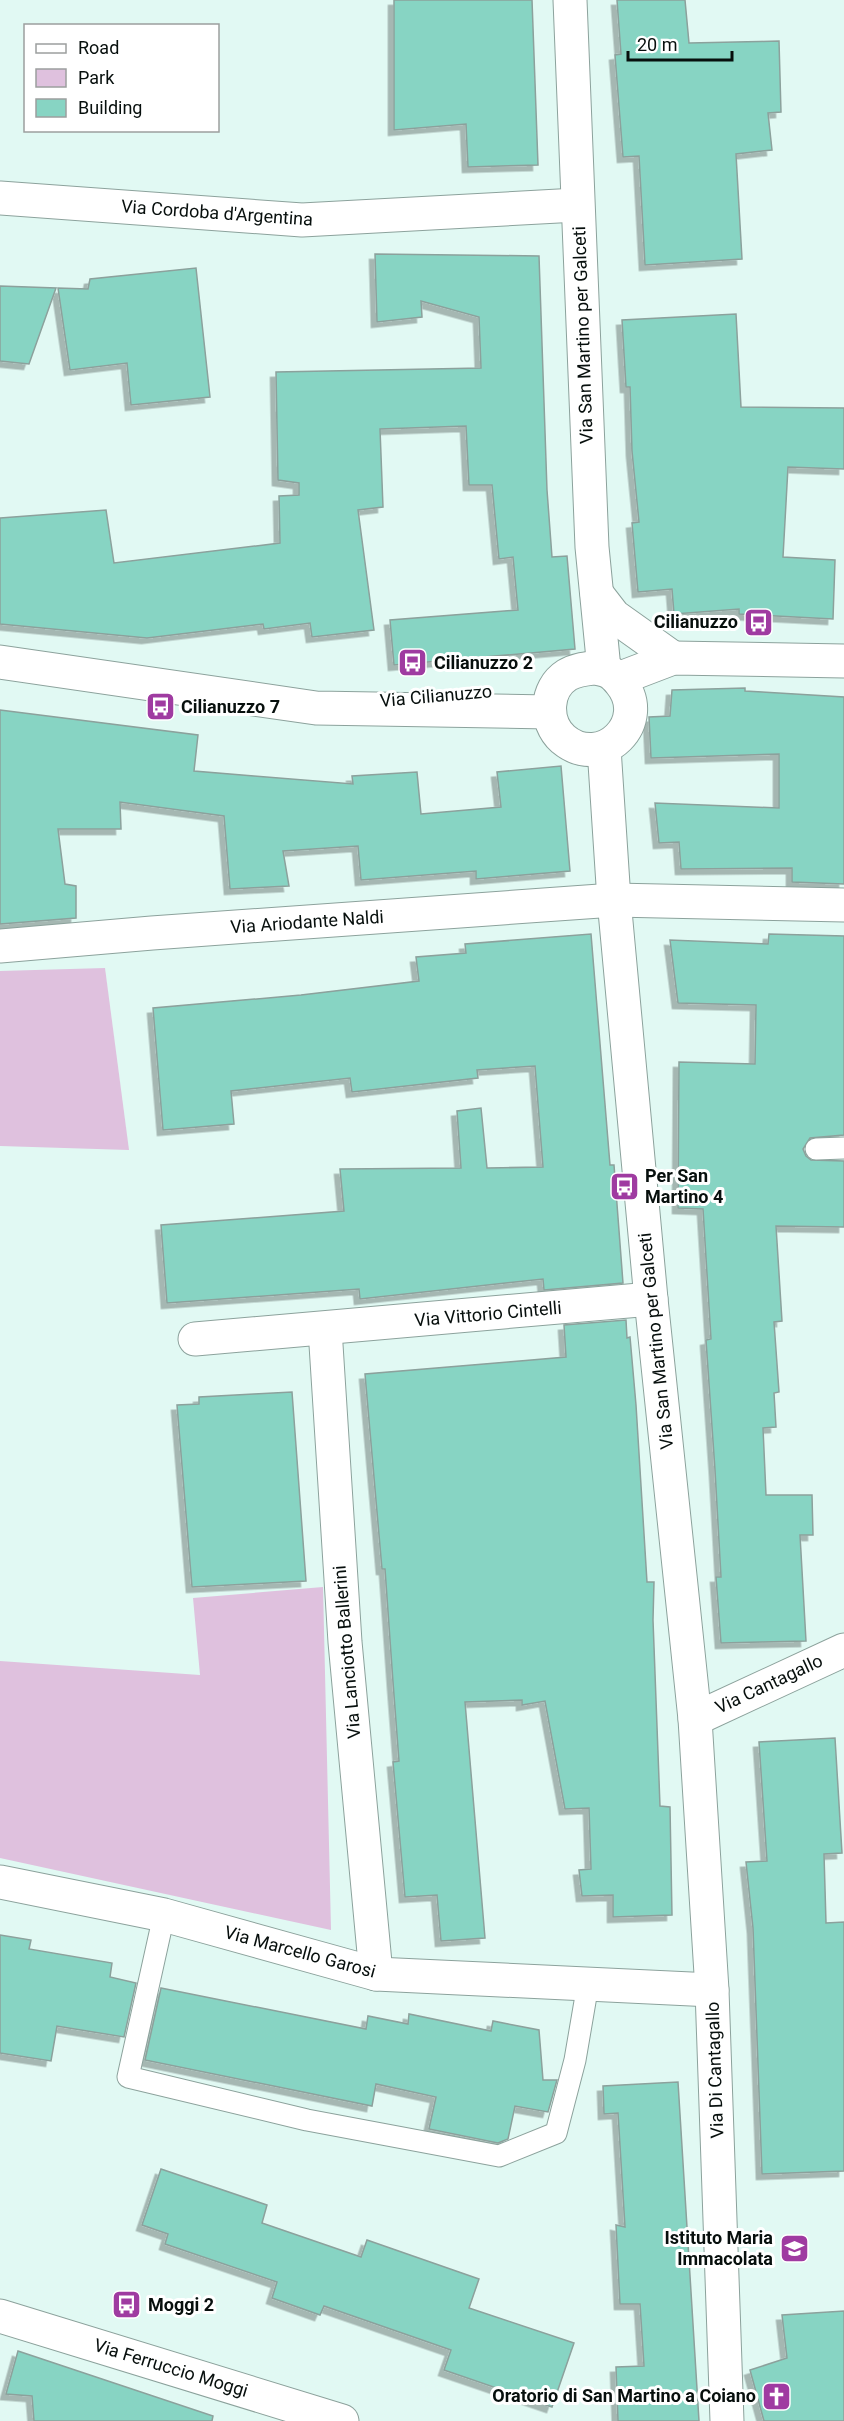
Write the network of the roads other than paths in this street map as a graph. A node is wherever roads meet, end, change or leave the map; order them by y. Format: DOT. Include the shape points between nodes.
graph roads {
  1 [pos="570,0"];
  2 [pos="0,198"];
  3 [pos="578,205"];
  4 [pos="597,594"];
  5 [pos="673,658"];
  6 [pos="844,660"];
  7 [pos="0,662"];
  8 [pos="611,674"];
  9 [pos="553,699"];
  10 [pos="604,748"];
  11 [pos="614,900"];
  12 [pos="844,905"];
  13 [pos="0,946"];
  14 [pos="844,1148"];
  15 [pos="816,1149"];
  16 [pos="651,1299"];
  17 [pos="326,1329"];
  18 [pos="195,1339"];
  19 [pos="844,1650"];
  20 [pos="694,1719"];
  21 [pos="0,1882"];
  22 [pos="164,1915"];
  23 [pos="376,1974"];
  24 [pos="588,1984"];
  25 [pos="712,1990"];
  26 [pos="0,2316"];
  27 [pos="342,2421"];
  28 [pos="727,2421"];
  1 -- 3 [label="street, Via San Martino per Galceti"];
  2 -- 3 [label="street, Via Cordoba d'Argentina" via="302,220"];
  3 -- 4 [label="street, Via San Martino per Galceti" via="591,535"];
  4 -- 5 [label="street" via="614,616"];
  4 -- 8 [label="street, Via San Martino per Galceti"];
  5 -- 6 [label="street, Via Cilianuzzo"];
  5 -- 8 [label="street, Via Cilianuzzo"];
  7 -- 9 [label="street, Via Cilianuzzo" via="316,708"];
  8 -- 9 [label="street, Via Cilianuzzo" via="579,670 566,675"];
  8 -- 10 [label="street" via="627,690 630,718 616,741"];
  9 -- 10 [label="street" via="552,724 558,735 579,748"];
  10 -- 11 [label="street, Via San Martino per Galceti"];
  11 -- 12 [label="street, Via Ariodante Naldi"];
  11 -- 13 [label="street, Via Ariodante Naldi"];
  11 -- 16 [label="street, Via San Martino per Galceti"];
  14 -- 15 [label="lane"];
  16 -- 17 [label="street, Via Vittorio Cintelli"];
  16 -- 20 [label="street, Via San Martino per Galceti"];
  17 -- 18 [label="street, Via Vittorio Cintelli"];
  17 -- 23 [label="street, Via Lanciotto Ballerini" via="345,1642"];
  19 -- 20 [label="street, Via Cantagallo"];
  20 -- 25 [label="street, Via Di Cantagallo"];
  21 -- 22 [label="street, Via Marcello Garosi"];
  22 -- 23 [label="street, Via Marcello Garosi"];
  22 -- 24 [label="lane" via="128,2078 307,2120 499,2156 556,2133 575,2060"];
  23 -- 24 [label="street, Via Marcello Garosi"];
  24 -- 25 [label="street, Via Marcello Garosi"];
  25 -- 28 [label="street, Via Di Cantagallo"];
  26 -- 27 [label="street, Via Ferruccio Moggi"];
}
